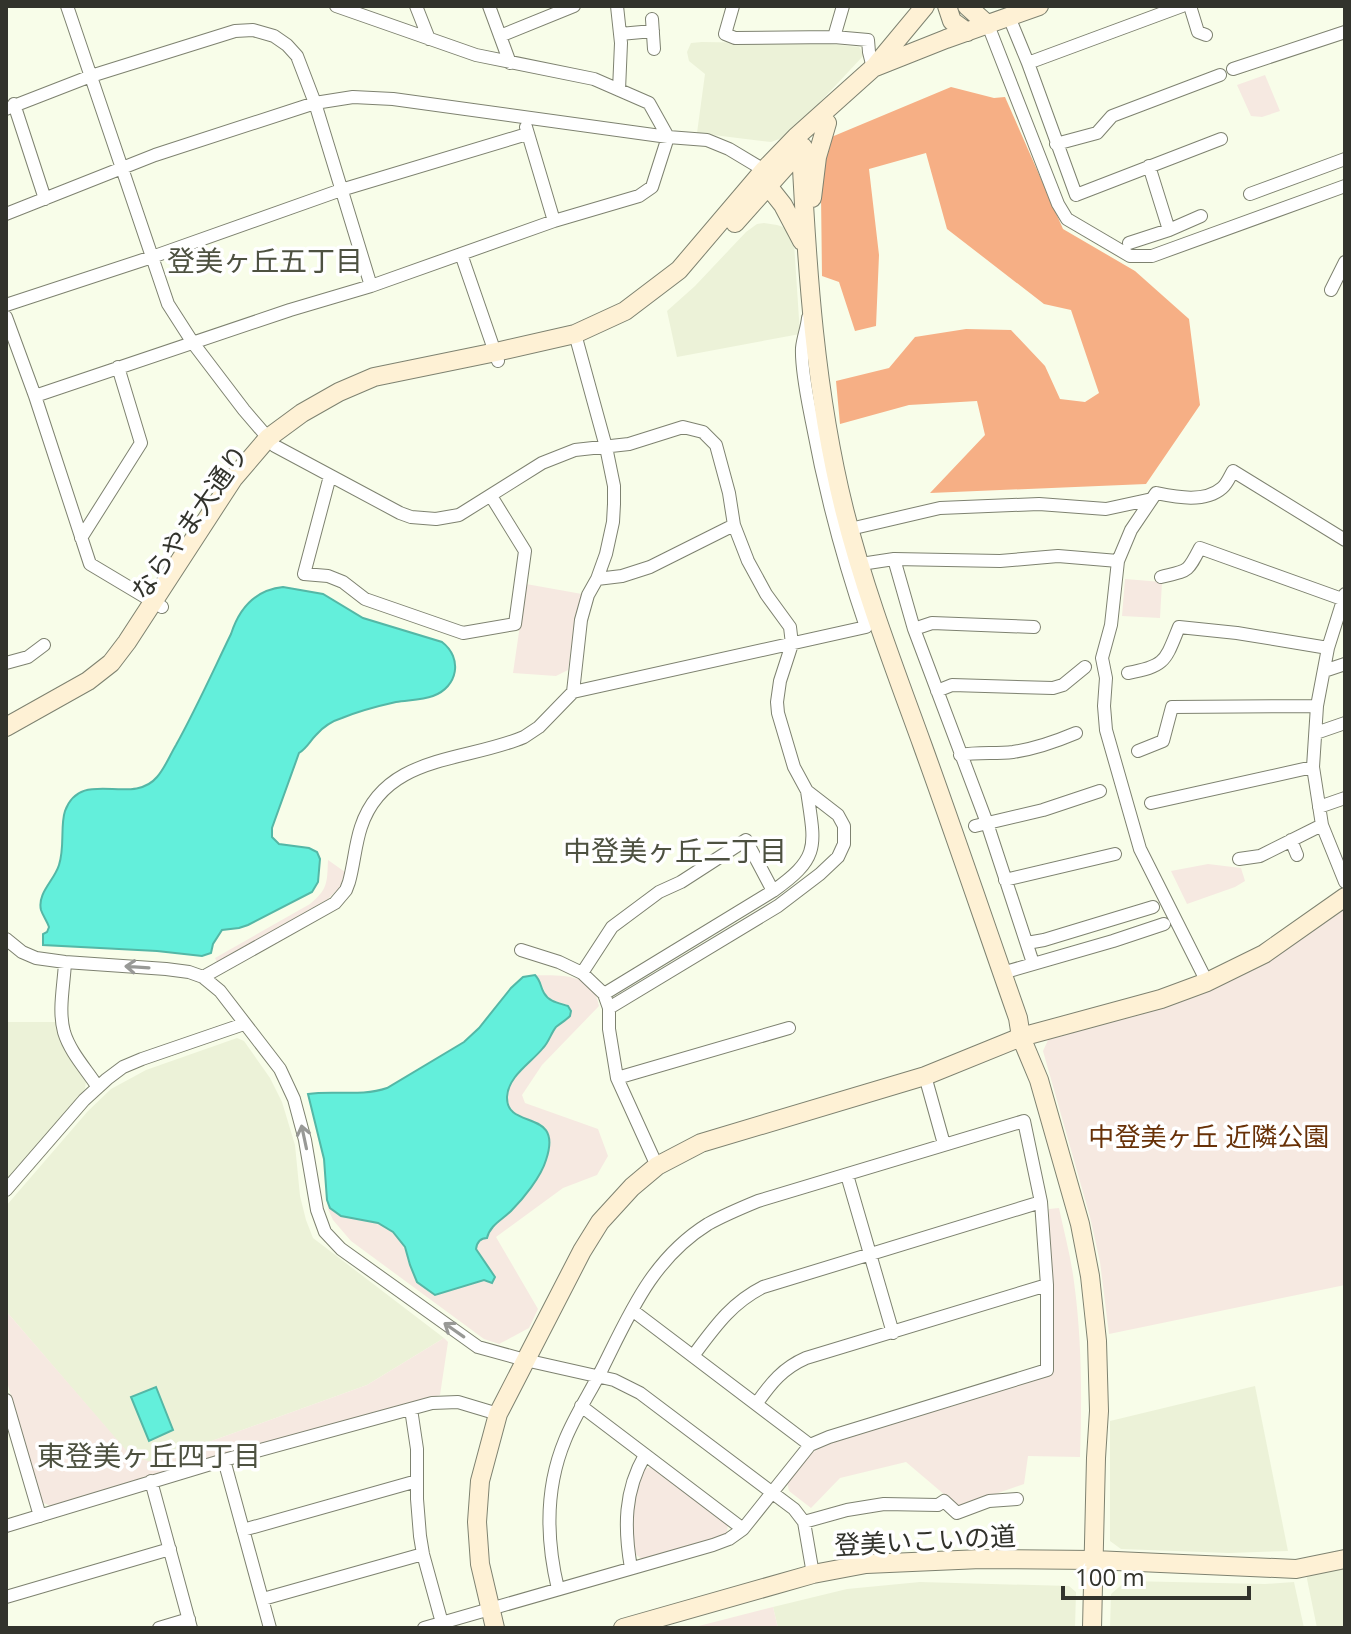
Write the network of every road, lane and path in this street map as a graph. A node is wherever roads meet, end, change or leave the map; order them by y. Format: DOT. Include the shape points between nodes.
graph roads {
  1 [pos="67,6"];
  2 [pos="336,6"];
  3 [pos="416,6"];
  4 [pos="489,6"];
  5 [pos="574,6"];
  6 [pos="617,6"];
  7 [pos="733,6"];
  8 [pos="843,6"];
  9 [pos="925,6"];
  10 [pos="967,6"];
  11 [pos="1039,6"];
  12 [pos="1182,6"];
  13 [pos="1190,6"];
  14 [pos="949,9"];
  15 [pos="1009,17"];
  16 [pos="988,25"];
  17 [pos="967,32"];
  18 [pos="1345,32"];
  19 [pos="620,34"];
  20 [pos="1206,35"];
  21 [pos="500,36"];
  22 [pos="834,37"];
  23 [pos="429,39"];
  24 [pos="946,39"];
  25 [pos="654,49"];
  26 [pos="510,63"];
  27 [pos="1028,63"];
  28 [pos="873,68"];
  29 [pos="1233,69"];
  30 [pos="1220,75"];
  31 [pos="91,76"];
  32 [pos="619,90"];
  33 [pos="315,103"];
  34 [pos="10,107"];
  35 [pos="524,116"];
  36 [pos="827,123"];
  37 [pos="527,134"];
  38 [pos="668,137"];
  39 [pos="1221,139"];
  40 [pos="798,143"];
  41 [pos="1056,144"];
  42 [pos="1345,159"];
  43 [pos="1149,166"];
  44 [pos="121,169"];
  45 [pos="766,178"];
  46 [pos="1345,186"];
  47 [pos="341,190"];
  48 [pos="1250,194"];
  49 [pos="45,199"];
  50 [pos="749,208"];
  51 [pos="6,214"];
  52 [pos="1201,216"];
  53 [pos="554,221"];
  54 [pos="794,224"];
  55 [pos="1169,230"];
  56 [pos="1129,243"];
  57 [pos="807,248"];
  58 [pos="461,254"];
  59 [pos="152,257"];
  60 [pos="1345,262"];
  61 [pos="371,286"];
  62 [pos="1331,290"];
  63 [pos="812,300"];
  64 [pos="6,305"];
  65 [pos="6,317"];
  66 [pos="577,339"];
  67 [pos="193,343"];
  68 [pos="497,356"];
  69 [pos="118,367"];
  70 [pos="35,396"];
  71 [pos="272,442"];
  72 [pos="606,447"];
  73 [pos="330,476"];
  74 [pos="491,496"];
  75 [pos="1152,499"];
  76 [pos="734,525"];
  77 [pos="850,529"];
  78 [pos="81,538"];
  79 [pos="1345,540"];
  80 [pos="894,559"];
  81 [pos="1118,561"];
  82 [pos="861,564"];
  83 [pos="1161,577"];
  84 [pos="597,579"];
  85 [pos="1344,597"];
  86 [pos="157,604"];
  87 [pos="1034,627"];
  88 [pos="914,629"];
  89 [pos="792,644"];
  90 [pos="44,645"];
  91 [pos="1328,648"];
  92 [pos="6,663"];
  93 [pos="1345,664"];
  94 [pos="1085,667"];
  95 [pos="1324,671"];
  96 [pos="1128,673"];
  97 [pos="937,691"];
  98 [pos="573,692"];
  99 [pos="1317,706"];
  100 [pos="1345,723"];
  101 [pos="6,727"];
  102 [pos="1076,733"];
  103 [pos="1316,733"];
  104 [pos="6,739"];
  105 [pos="1138,751"];
  106 [pos="960,755"];
  107 [pos="1313,767"];
  108 [pos="807,791"];
  109 [pos="1100,791"];
  110 [pos="1345,798"];
  111 [pos="1151,803"];
  112 [pos="1319,807"];
  113 [pos="981,824"];
  114 [pos="1322,825"];
  115 [pos="1291,840"];
  116 [pos="1115,854"];
  117 [pos="1297,855"];
  118 [pos="1340,858"];
  119 [pos="1239,859"];
  120 [pos="1005,880"];
  121 [pos="1345,882"];
  122 [pos="773,891"];
  123 [pos="1345,897"];
  124 [pos="1153,907"];
  125 [pos="1164,924"];
  126 [pos="6,939"];
  127 [pos="1027,943"];
  128 [pos="521,950"];
  129 [pos="65,962"];
  130 [pos="1033,963"];
  131 [pos="582,973"];
  132 [pos="1002,973"];
  133 [pos="203,977"];
  134 [pos="1207,982"];
  135 [pos="604,994"];
  136 [pos="609,1008"];
  137 [pos="244,1024"];
  138 [pos="789,1028"];
  139 [pos="1021,1037"];
  140 [pos="925,1076"];
  141 [pos="617,1078"];
  142 [pos="97,1086"];
  143 [pos="944,1144"];
  144 [pos="657,1166"];
  145 [pos="847,1175"];
  146 [pos="6,1190"];
  147 [pos="1041,1202"];
  148 [pos="870,1253"];
  149 [pos="1047,1285"];
  150 [pos="632,1310"];
  151 [pos="893,1333"];
  152 [pos="693,1356"];
  153 [pos="525,1360"];
  154 [pos="598,1377"];
  155 [pos="6,1400"];
  156 [pos="757,1403"];
  157 [pos="581,1406"];
  158 [pos="411,1409"];
  159 [pos="498,1414"];
  160 [pos="810,1445"];
  161 [pos="645,1455"];
  162 [pos="224,1460"];
  163 [pos="151,1481"];
  164 [pos="417,1481"];
  165 [pos="771,1493"];
  166 [pos="1017,1499"];
  167 [pos="40,1516"];
  168 [pos="804,1522"];
  169 [pos="6,1526"];
  170 [pos="743,1529"];
  171 [pos="243,1530"];
  172 [pos="170,1549"];
  173 [pos="423,1554"];
  174 [pos="1345,1559"];
  175 [pos="1094,1560"];
  176 [pos="631,1568"];
  177 [pos="813,1574"];
  178 [pos="558,1589"];
  179 [pos="6,1597"];
  180 [pos="263,1599"];
  181 [pos="489,1609"];
  182 [pos="442,1623"];
  183 [pos="190,1624"];
  184 [pos="159,1628"];
  185 [pos="270,1628"];
  186 [pos="424,1628"];
  187 [pos="495,1628"];
  188 [pos="623,1628"];
  189 [pos="1092,1628"];
  1 -- 31 [label="street"];
  2 -- 23 [label="street"];
  3 -- 23 [label="street"];
  4 -- 21 [label="street"];
  5 -- 21 [label="street"];
  6 -- 19 [label="street"];
  7 -- 22 [label="street" via="725,34 735,38"];
  8 -- 22 [label="street"];
  9 -- 28 [label="street"];
  10 -- 16 [label="street"];
  11 -- 15 [label="street"];
  12 -- 27 [label="street"];
  13 -- 20 [label="street" via="1198,32"];
  14 -- 17 [label="street" via="952,21"];
  14 -- 24 [label="street"];
  15 -- 16 [label="street"];
  15 -- 27 [label="street"];
  16 -- 17 [label="street"];
  16 -- 46 [label="street" via="1067,219 1130,256 1152,256"];
  17 -- 24 [label="street"];
  18 -- 29 [label="street"];
  19 -- 25 [label="street" via="652,25"];
  19 -- 32 [label="street"];
  21 -- 26 [label="street"];
  22 -- 28 [label="street" via="868,40"];
  23 -- 26 [label="street"];
  24 -- 28 [label="street"];
  26 -- 32 [label="street" via="594,79"];
  27 -- 41 [label="street"];
  28 -- 36 [label="street"];
  28 -- 40 [label="street"];
  30 -- 41 [label="street" via="1112,116 1097,133"];
  31 -- 33 [label="street" via="253,30 274,36 297,56"];
  31 -- 34 [label="street"];
  31 -- 44 [label="street"];
  32 -- 38 [label="street" via="649,103"];
  33 -- 35 [label="street" via="353,97 393,99"];
  33 -- 44 [label="street"];
  33 -- 47 [label="street"];
  34 -- 49 [label="street"];
  35 -- 37 [label="street"];
  35 -- 38 [label="street"];
  36 -- 40 [label="street"];
  36 -- 57 [label="street" via="817,157"];
  37 -- 47 [label="street"];
  37 -- 53 [label="street"];
  38 -- 45 [label="street" via="707,140 729,149"];
  38 -- 53 [label="street" via="652,187 639,196"];
  39 -- 43 [label="street"];
  40 -- 45 [label="street"];
  40 -- 57 [label="street"];
  41 -- 43 [label="street" via="1076,195"];
  42 -- 48 [label="street"];
  43 -- 55 [label="street"];
  44 -- 49 [label="street"];
  44 -- 59 [label="street"];
  45 -- 50 [label="street"];
  45 -- 54 [label="street"];
  45 -- 66 [label="street" via="679,270"];
  47 -- 59 [label="street"];
  47 -- 61 [label="street"];
  49 -- 51 [label="street"];
  50 -- 54 [label="street" via="777,212"];
  50 -- 66 [label="street" via="673,288 610,331"];
  52 -- 55 [label="street"];
  53 -- 58 [label="street"];
  54 -- 57 [label="street"];
  55 -- 56 [label="street"];
  57 -- 63 [label="street"];
  58 -- 61 [label="street"];
  58 -- 68 [label="street"];
  59 -- 64 [label="street"];
  59 -- 67 [label="street" via="168,304"];
  60 -- 62 [label="street"];
  61 -- 67 [label="street"];
  63 -- 77 [label="street" via="820,386"];
  63 -- 89 [label="street" via="802,349 808,401 833,521 866,627"];
  65 -- 70 [label="street"];
  66 -- 68 [label="street, ならやま大通り"];
  66 -- 72 [label="street"];
  67 -- 69 [label="street"];
  67 -- 71 [label="street"];
  68 -- 71 [label="street, ならやま大通り" via="375,386"];
  69 -- 70 [label="street"];
  69 -- 78 [label="street" via="141,443"];
  70 -- 78 [label="street"];
  71 -- 73 [label="street"];
  71 -- 86 [label="street, ならやま大通り"];
  72 -- 74 [label="street" via="552,458"];
  72 -- 76 [label="street" via="677,428 703,432 719,450"];
  72 -- 84 [label="street" via="614,504"];
  73 -- 74 [label="street" via="400,513 424,519 459,515"];
  73 -- 74 [label="street" via="304,574 328,576 365,599 463,633 515,624 525,551"];
  75 -- 77 [label="street" via="1106,509 1039,504 940,508"];
  75 -- 79 [label="street" via="1156,493 1181,498 1214,493 1233,471"];
  75 -- 81 [label="street"];
  76 -- 84 [label="street" via="650,567"];
  76 -- 89 [label="street" via="766,594 790,627"];
  77 -- 82 [label="street"];
  78 -- 86 [label="street" via="90,564"];
  80 -- 81 [label="street" via="1058,556"];
  80 -- 82 [label="street"];
  80 -- 88 [label="street"];
  81 -- 134 [label="street" via="1102,658 1106,730 1140,849"];
  82 -- 132 [label="street"];
  83 -- 85 [label="street" via="1190,567 1200,548"];
  84 -- 98 [label="street" via="581,620"];
  85 -- 91 [label="street"];
  86 -- 101 [label="street" via="111,663"];
  86 -- 104 [label="street, ならやま大通り" via="113,671"];
  87 -- 88 [label="street" via="932,623"];
  88 -- 97 [label="street"];
  89 -- 98 [label="street"];
  89 -- 108 [label="street" via="780,681 778,713"];
  90 -- 92 [label="street"];
  91 -- 95 [label="street"];
  91 -- 96 [label="street" via="1179,627 1164,661"];
  93 -- 95 [label="street"];
  94 -- 97 [label="street" via="1053,688 952,685"];
  95 -- 99 [label="street"];
  97 -- 106 [label="street"];
  98 -- 133 [label="street" via="524,737 423,766 392,783 365,818 341,897"];
  99 -- 103 [label="street"];
  99 -- 105 [label="street" via="1172,707 1163,741"];
  100 -- 103 [label="street"];
  102 -- 106 [label="street" via="1014,752"];
  103 -- 107 [label="street"];
  106 -- 113 [label="street"];
  107 -- 111 [label="street"];
  107 -- 112 [label="street"];
  108 -- 122 [label="street" via="811,854"];
  108 -- 136 [label="street" via="841,820 845,838 838,857 778,906"];
  109 -- 113 [label="street"];
  110 -- 112 [label="street"];
  112 -- 114 [label="street"];
  113 -- 120 [label="street"];
  114 -- 115 [label="street"];
  114 -- 118 [label="street"];
  115 -- 117 [label="street"];
  115 -- 119 [label="street" via="1260,856"];
  116 -- 120 [label="street"];
  118 -- 121 [label="street"];
  120 -- 127 [label="street"];
  122 -- 131 [label="street" via="746,840 612,927"];
  122 -- 135 [label="street"];
  123 -- 134 [label="street" via="1264,954"];
  124 -- 127 [label="street"];
  125 -- 130 [label="street"];
  126 -- 129 [label="street" via="36,958"];
  127 -- 130 [label="street"];
  128 -- 131 [label="street"];
  133 -- 129 [label="street, one-way"];
  129 -- 142 [label="street" via="64,1032"];
  130 -- 132 [label="street"];
  131 -- 135 [label="street"];
  132 -- 139 [label="street"];
  133 -- 137 [label="street"];
  134 -- 139 [label="street"];
  135 -- 136 [label="street"];
  136 -- 141 [label="street"];
  137 -- 142 [label="street" via="123,1067"];
  153 -- 137 [label="street, one-way" via="478,1347 325,1232 294,1099 280,1069"];
  138 -- 141 [label="street"];
  139 -- 140 [label="street"];
  139 -- 175 [label="street" via="1043,1094 1090,1276 1099,1411"];
  140 -- 143 [label="street"];
  140 -- 144 [label="street" via="701,1143"];
  141 -- 144 [label="street"];
  142 -- 146 [label="street"];
  143 -- 145 [label="street"];
  143 -- 147 [label="street" via="1024,1121"];
  144 -- 153 [label="street" via="600,1222"];
  145 -- 148 [label="street"];
  145 -- 150 [label="street" via="758,1201 705,1226 664,1261"];
  147 -- 148 [label="street"];
  147 -- 149 [label="street"];
  148 -- 151 [label="street"];
  148 -- 152 [label="street" via="752,1292 724,1314"];
  149 -- 151 [label="street"];
  149 -- 160 [label="street" via="1047,1370"];
  150 -- 152 [label="street"];
  150 -- 154 [label="street"];
  151 -- 156 [label="street" via="798,1361 775,1378"];
  152 -- 156 [label="street"];
  153 -- 154 [label="street"];
  153 -- 159 [label="street"];
  154 -- 157 [label="street"];
  154 -- 165 [label="street" via="647,1397"];
  155 -- 167 [label="street"];
  156 -- 160 [label="street"];
  157 -- 161 [label="street"];
  157 -- 178 [label="street" via="558,1459 550,1496 549,1535"];
  158 -- 159 [label="street" via="458,1402"];
  158 -- 162 [label="street"];
  158 -- 164 [label="street"];
  159 -- 181 [label="street" via="478,1502 480,1564"];
  160 -- 165 [label="street"];
  161 -- 170 [label="street"];
  161 -- 176 [label="street" via="626,1512"];
  162 -- 163 [label="street"];
  162 -- 171 [label="street"];
  163 -- 167 [label="street"];
  163 -- 172 [label="street"];
  164 -- 171 [label="street"];
  164 -- 173 [label="street"];
  165 -- 168 [label="street"];
  165 -- 170 [label="street"];
  166 -- 168 [label="street" via="989,1501 957,1513 944,1501 884,1504"];
  167 -- 169 [label="street"];
  168 -- 177 [label="street"];
  170 -- 176 [label="street" via="713,1545"];
  171 -- 180 [label="street"];
  172 -- 179 [label="street"];
  172 -- 183 [label="street"];
  173 -- 180 [label="street"];
  173 -- 182 [label="street"];
  174 -- 175 [label="street, 登美いこいの道" via="1296,1569"];
  175 -- 177 [label="street, 登美いこいの道" via="920,1560"];
  175 -- 189 [label="street"];
  176 -- 178 [label="street"];
  177 -- 188 [label="street, 登美いこいの道"];
  178 -- 181 [label="street"];
  180 -- 185 [label="street"];
  181 -- 182 [label="street"];
  181 -- 187 [label="street"];
  182 -- 186 [label="street"];
  183 -- 184 [label="street"];
}
